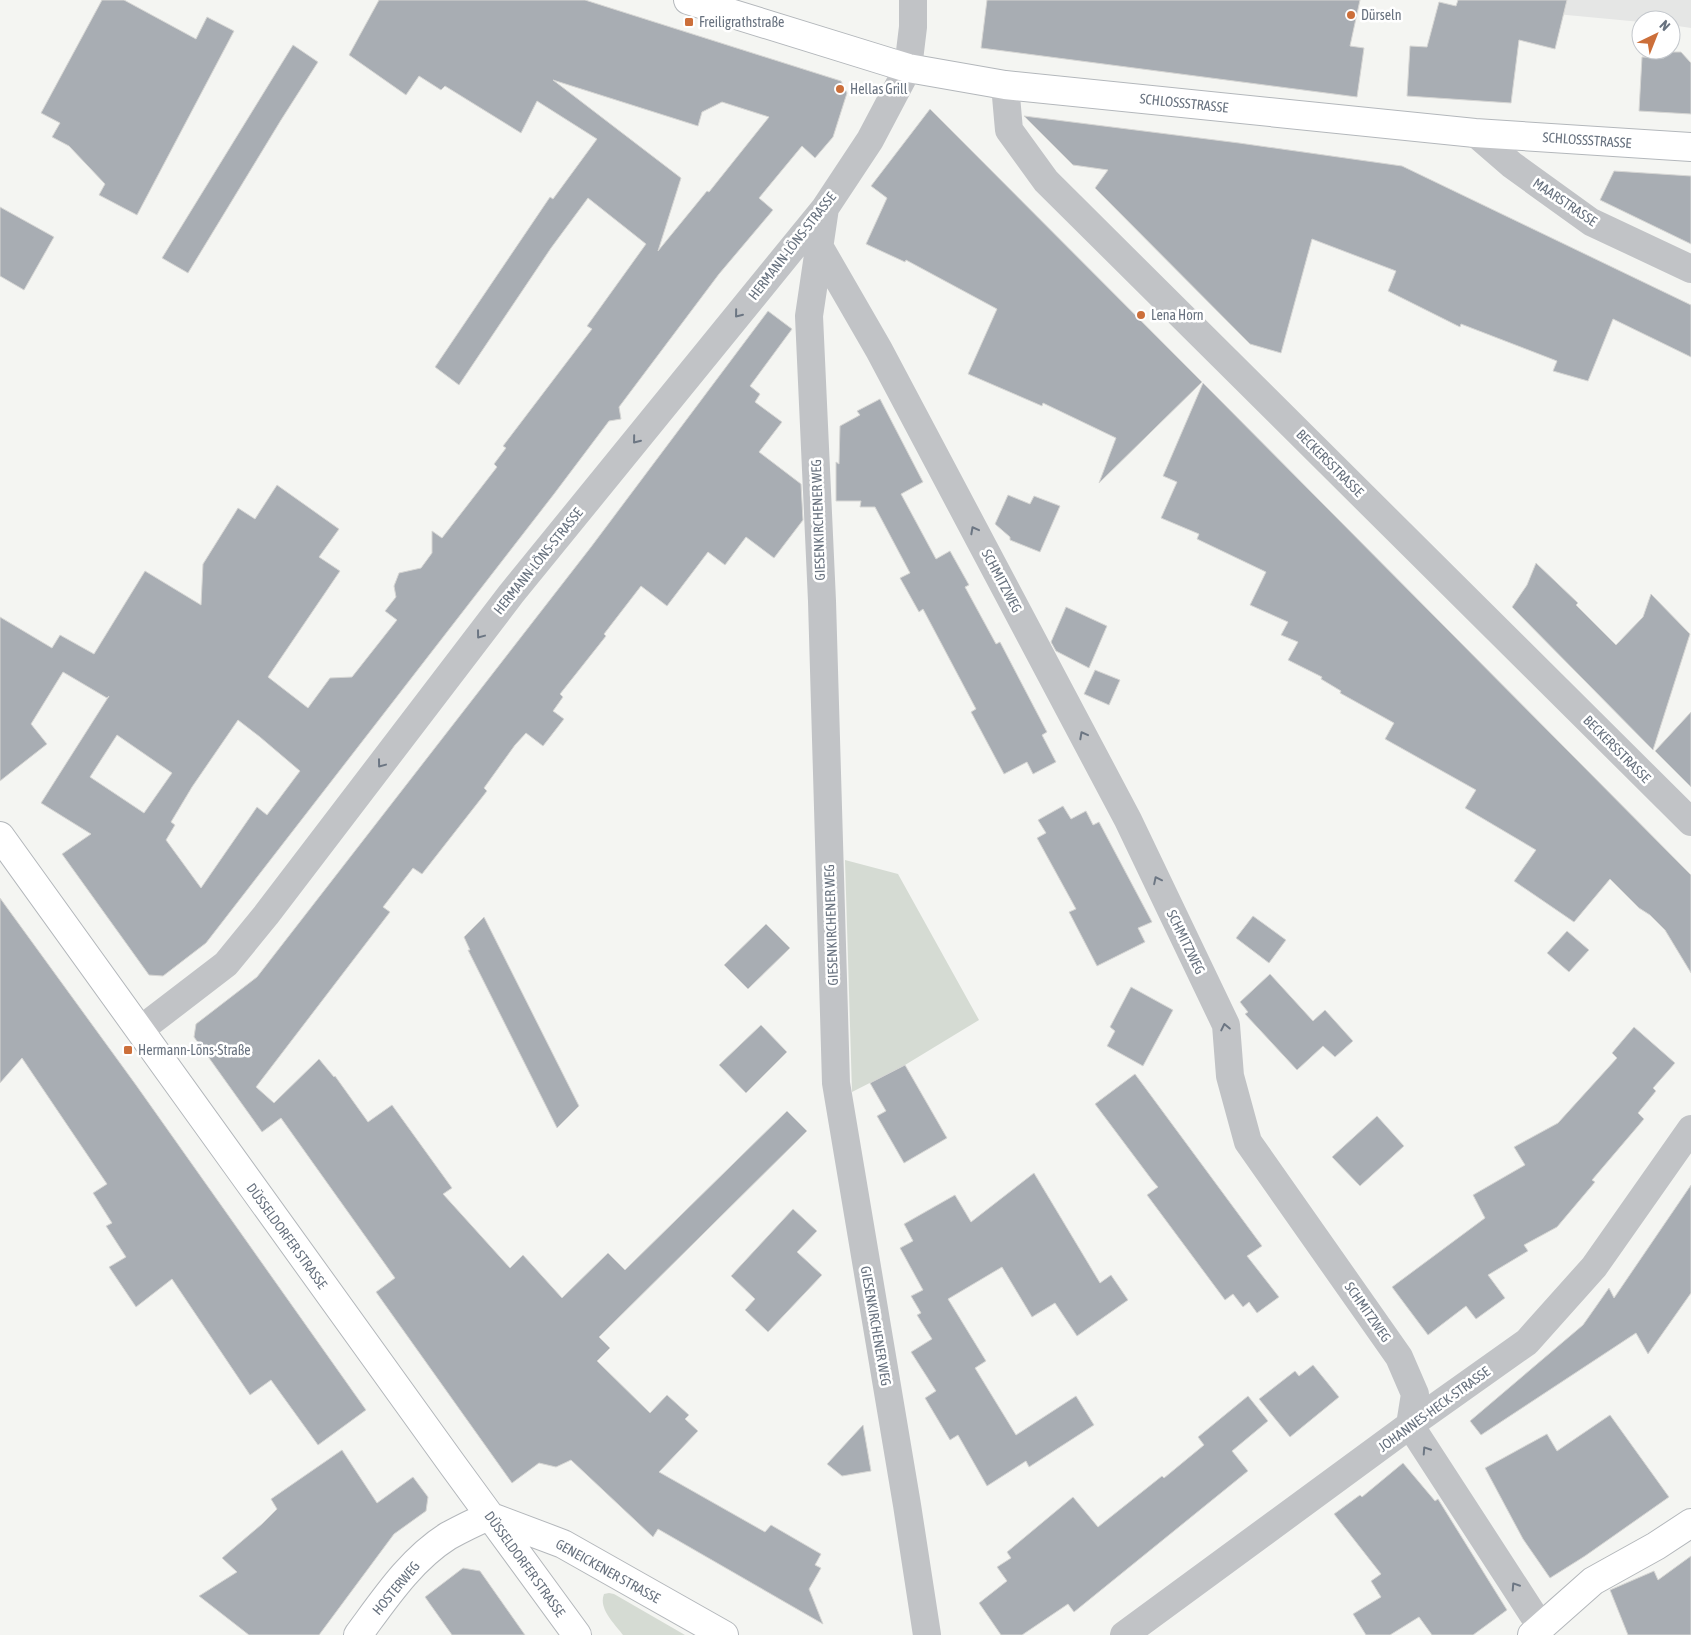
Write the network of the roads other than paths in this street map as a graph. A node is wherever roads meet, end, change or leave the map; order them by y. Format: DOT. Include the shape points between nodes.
graph roads {
  1 [pos="688,0"];
  2 [pos="913,0"];
  3 [pos="908,68"];
  4 [pos="1005,85"];
  5 [pos="1476,133"];
  6 [pos="1691,147"];
  7 [pos="825,208"];
  8 [pos="819,246"];
  9 [pos="1691,269"];
  10 [pos="1691,822"];
  11 [pos="0,836"];
  12 [pos="140,1030"];
  13 [pos="1691,1129"];
  14 [pos="1410,1425"];
  15 [pos="489,1516"];
  16 [pos="1691,1523"];
  17 [pos="1537,1631"];
  18 [pos="358,1635"];
  19 [pos="577,1635"];
  20 [pos="724,1635"];
  21 [pos="927,1635"];
  22 [pos="1124,1635"];
  1 -- 3 [label="street, SCHLOSSSTRASSE"];
  2 -- 3 [label="street"];
  3 -- 4 [label="street, SCHLOSSSTRASSE"];
  3 -- 7 [label="street, HERMANN-LÖNS-STRASSE" via="870,140"];
  4 -- 5 [label="street, SCHLOSSSTRASSE"];
  4 -- 10 [label="street, BECKERSSTRASSE" via="1009,130 1046,180"];
  5 -- 6 [label="street, SCHLOSSSTRASSE"];
  5 -- 9 [label="street, MAARSTRASSE" via="1512,165 1591,222"];
  7 -- 8 [label="street, GIESENKIRCHENER WEG"];
  7 -- 12 [label="street, HERMANN-LÖNS-STRASSE, one-way" via="511,594 226,964"];
  14 -- 8 [label="street, SCHMITZWEG, one-way" via="1415,1394 1400,1357 1248,1142 1230,1076 1226,1025 1128,820 879,350"];
  8 -- 21 [label="street, GIESENKIRCHENER WEG" via="809,316 822,601 836,1083"];
  11 -- 12 [label="street, DÜSSELDORFER STRASSE"];
  12 -- 15 [label="street, DÜSSELDORFER STRASSE"];
  13 -- 14 [label="street, JOHANNES-HECK-STRASSE" via="1594,1267 1526,1342"];
  17 -- 14 [label="street, one-way"];
  14 -- 22 [label="street, JOHANNES-HECK-STRASSE"];
  15 -- 18 [label="street, HOSTERWEG" via="447,1537 408,1570"];
  15 -- 19 [label="street, DÜSSELDORFER STRASSE"];
  15 -- 20 [label="street, GENEICKENER STRASSE" via="563,1544"];
  16 -- 17 [label="street" via="1593,1581"];
}
